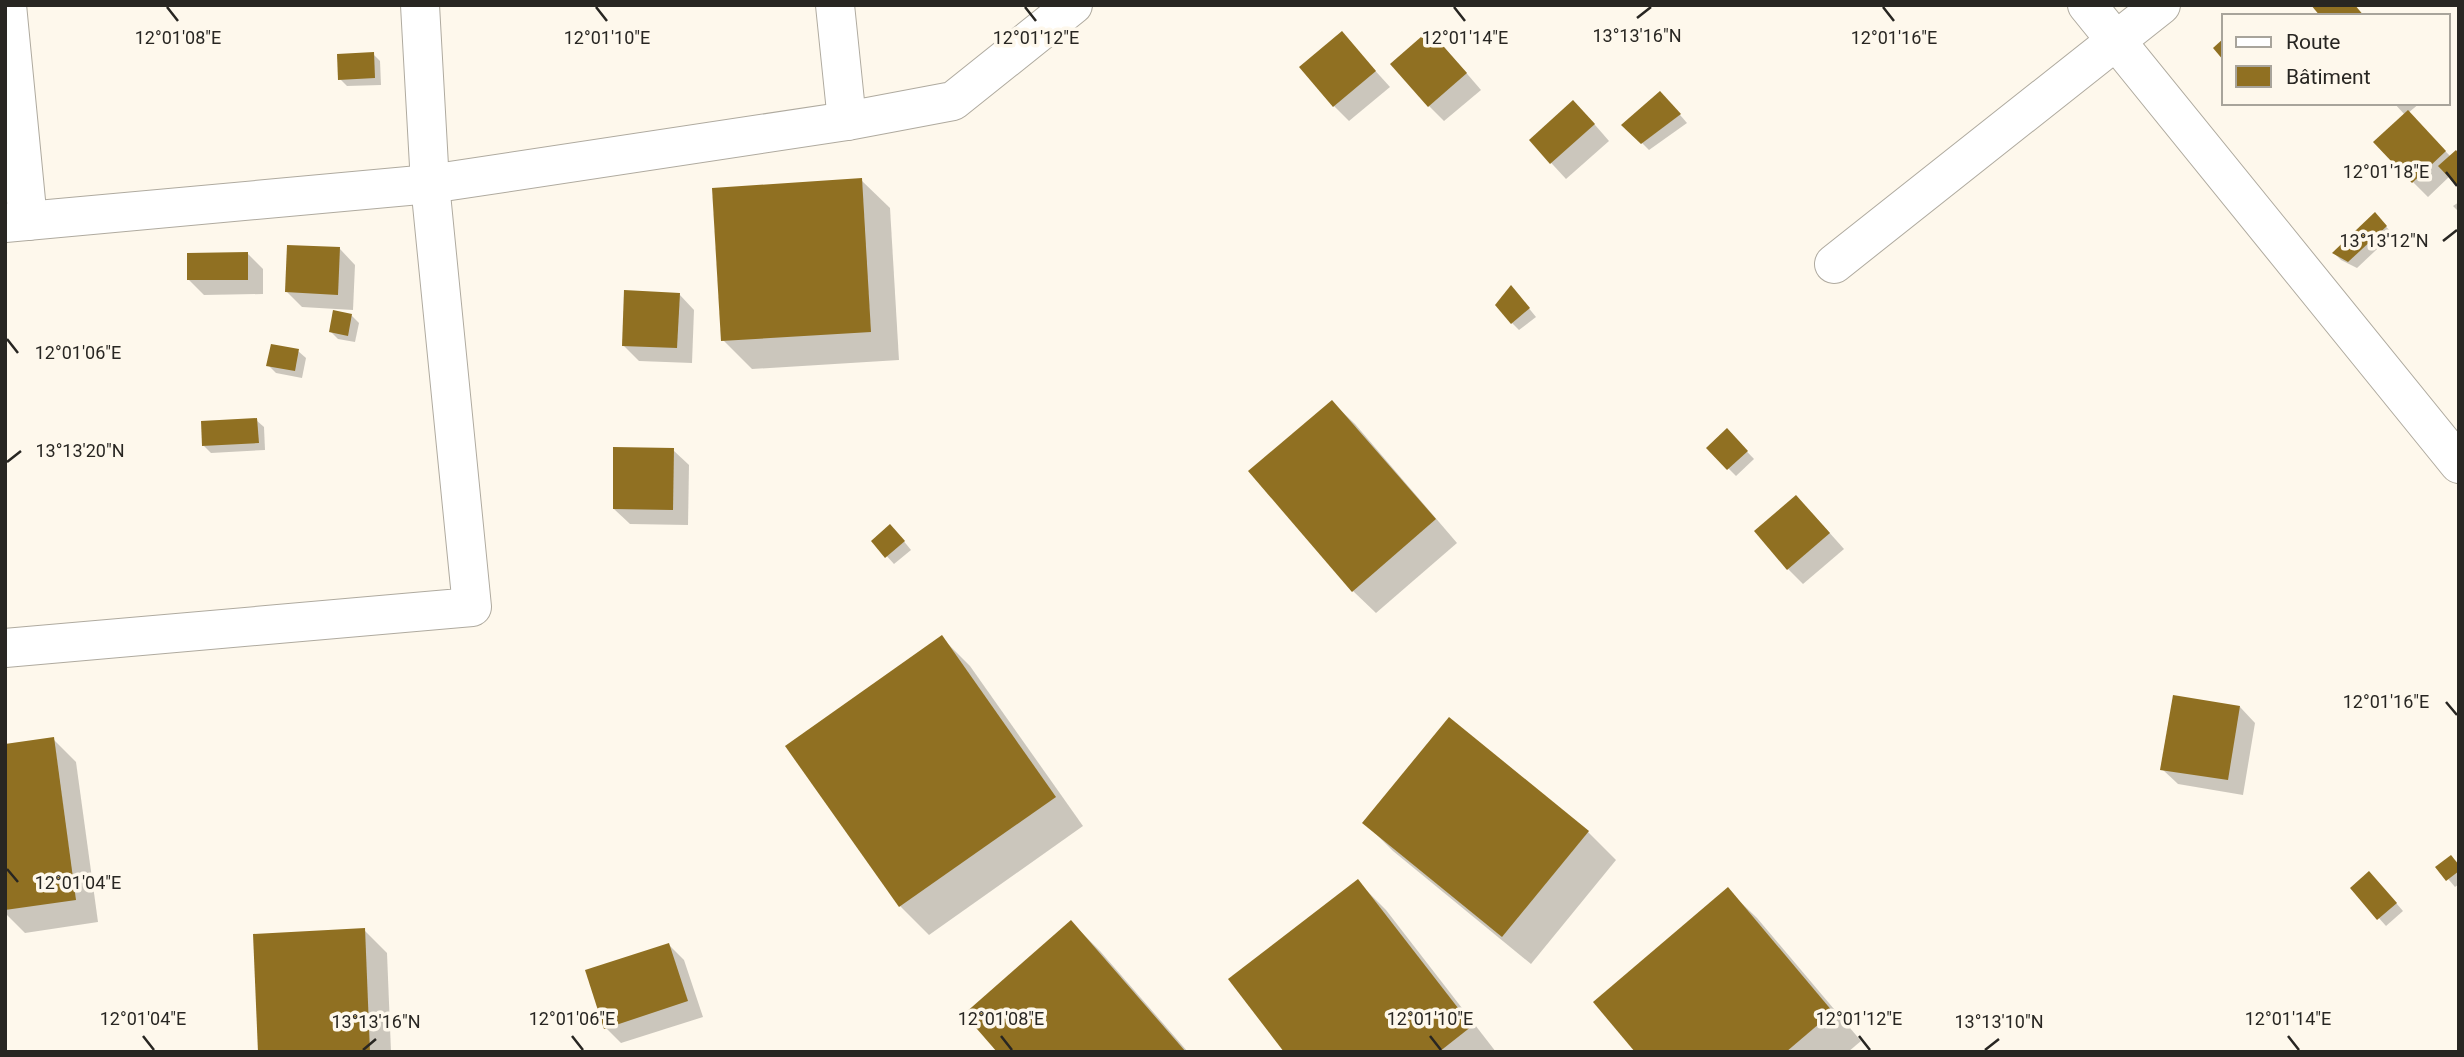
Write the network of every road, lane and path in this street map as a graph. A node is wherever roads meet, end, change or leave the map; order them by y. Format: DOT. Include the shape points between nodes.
graph roads {
  1 [pos="7,5"];
  2 [pos="420,5"];
  3 [pos="835,5"];
  4 [pos="1073,5"];
  5 [pos="2087,5"];
  6 [pos="2161,5"];
  7 [pos="2115,40"];
  8 [pos="847,121"];
  9 [pos="430,184"];
  10 [pos="16,222"];
  11 [pos="1833,264"];
  12 [pos="2459,464"];
  13 [pos="5,648"];
  1 -- 10 [label="street"];
  2 -- 9 [label="street"];
  3 -- 8 [label="street"];
  4 -- 8 [label="street" via="953,101"];
  5 -- 7 [label="street"];
  6 -- 7 [label="street"];
  7 -- 11 [label="street"];
  7 -- 12 [label="street"];
  8 -- 9 [label="street"];
  9 -- 10 [label="street"];
  9 -- 13 [label="street" via="472,607"];
}
